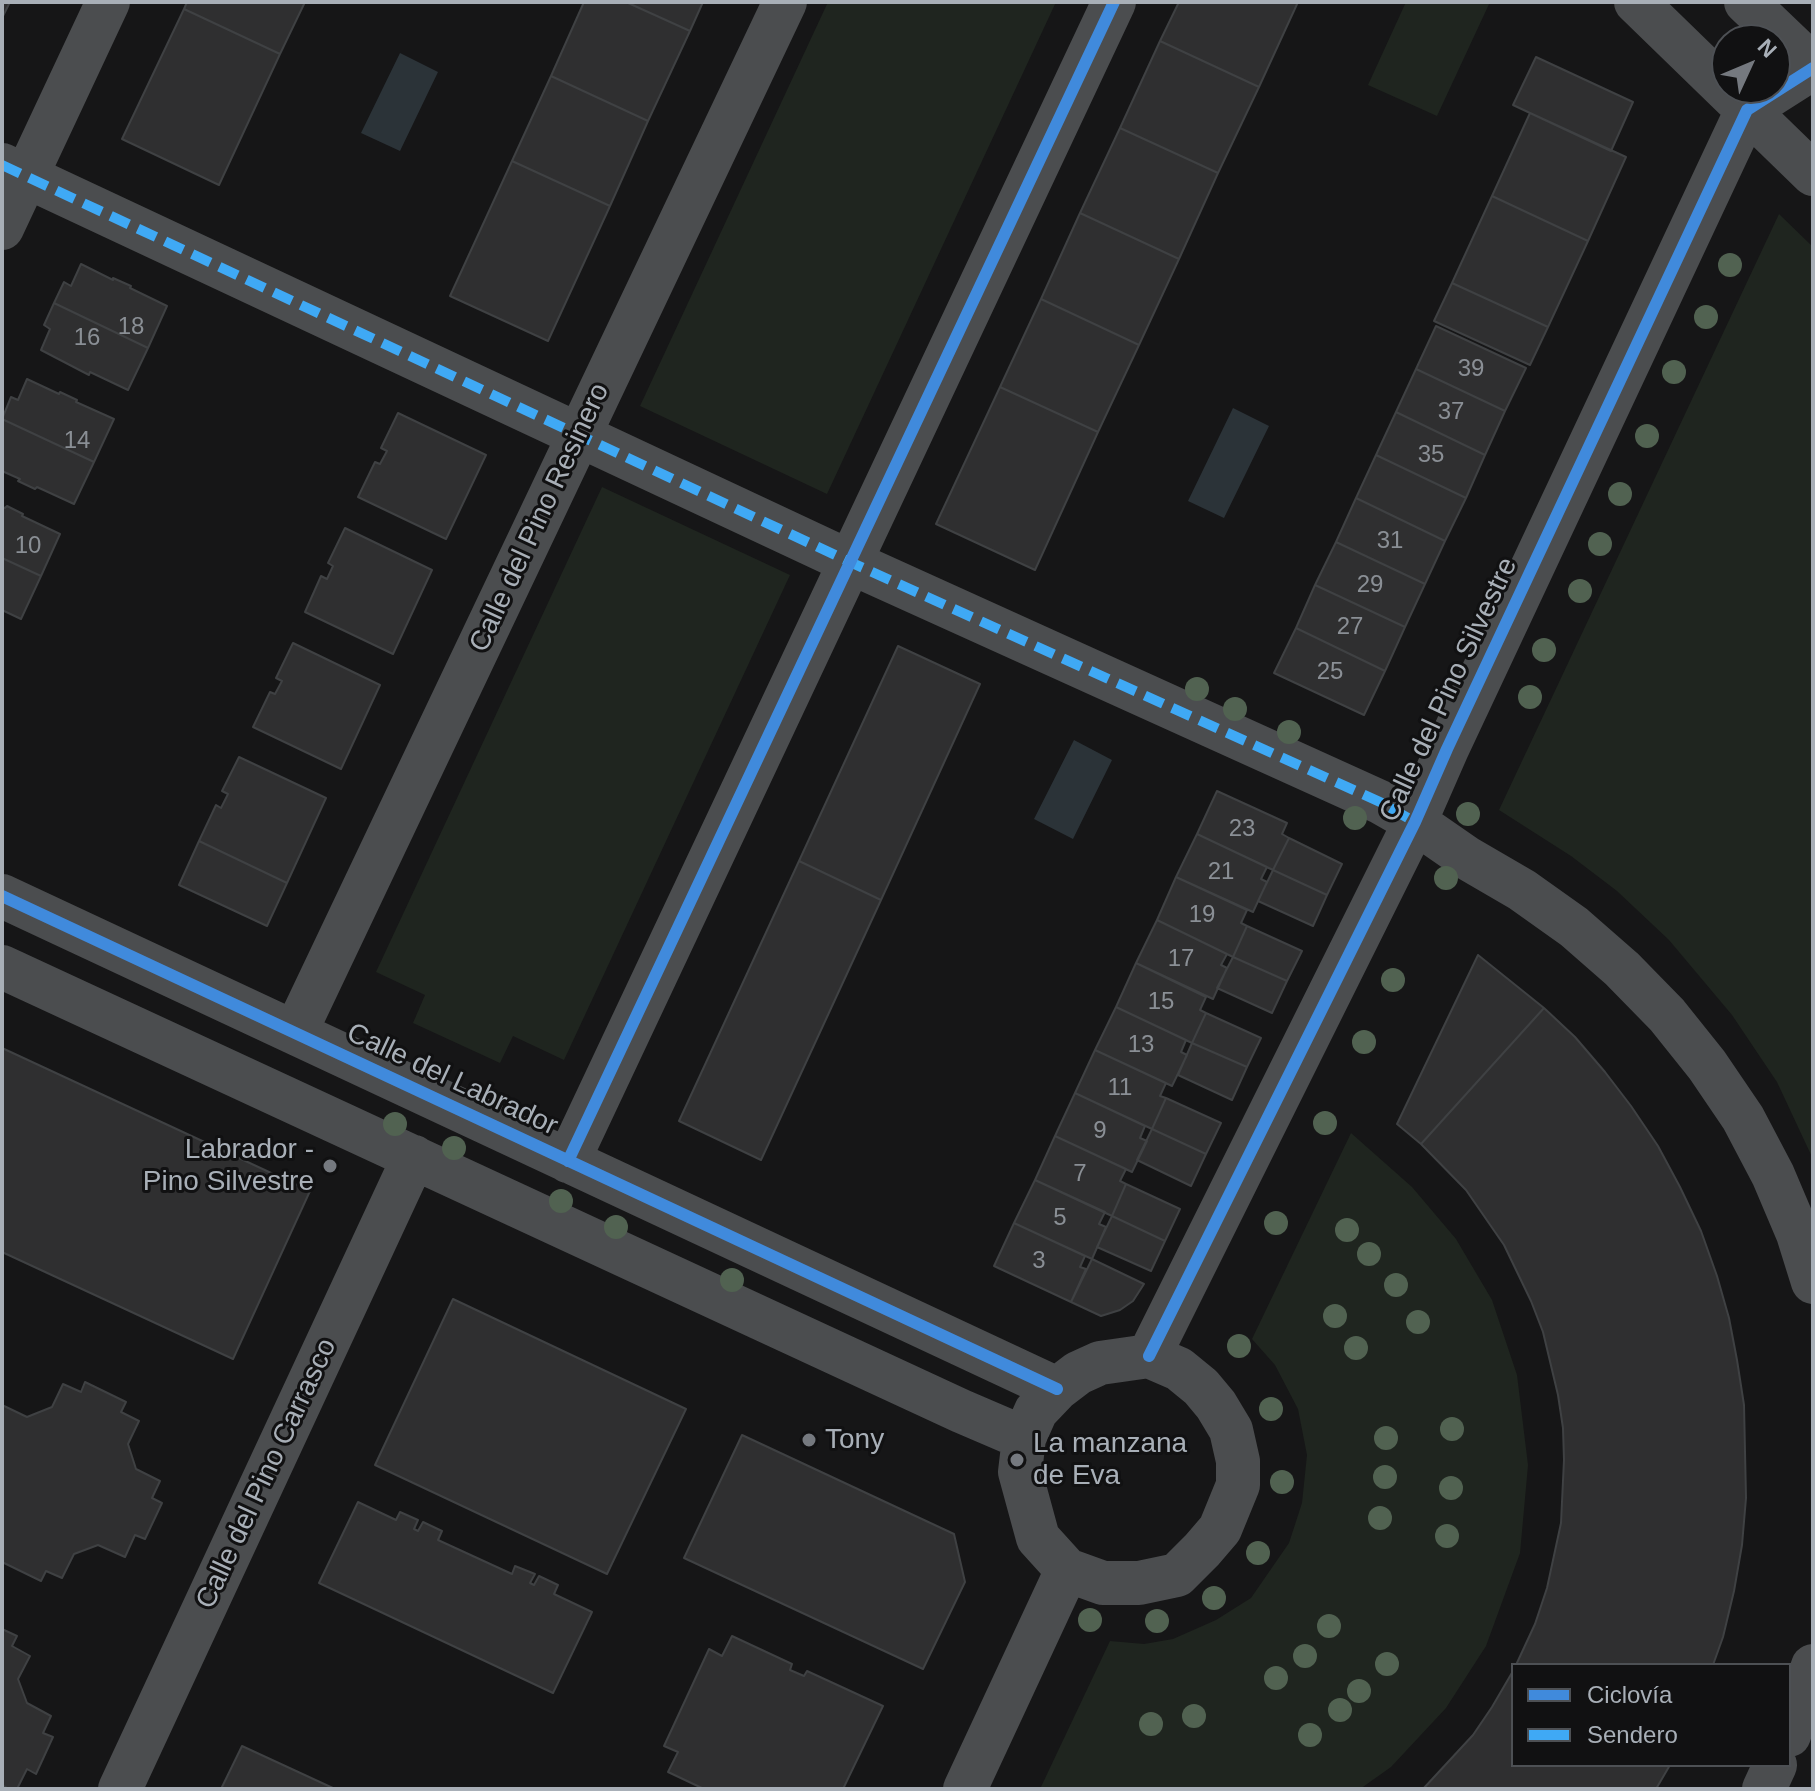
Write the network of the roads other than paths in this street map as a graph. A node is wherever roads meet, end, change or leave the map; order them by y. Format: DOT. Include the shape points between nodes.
graph roads {
  1 [pos="108,2"];
  2 [pos="785,2"];
  3 [pos="1114,2"];
  4 [pos="1636,2"];
  5 [pos="1746,2"];
  6 [pos="1813,67"];
  7 [pos="1747,110"];
  8 [pos="14,170"];
  9 [pos="1813,174"];
  10 [pos="2,228"];
  11 [pos="579,435"];
  12 [pos="850,562"];
  13 [pos="1415,822"];
  14 [pos="2,896"];
  15 [pos="2,967"];
  16 [pos="295,1033"];
  17 [pos="414,1157"];
  18 [pos="568,1161"];
  19 [pos="1813,1282"];
  20 [pos="1149,1356"];
  21 [pos="1057,1389"];
  22 [pos="1024,1438"];
  23 [pos="1067,1570"];
  24 [pos="1813,1666"];
  25 [pos="1791,1729"];
  26 [pos="1774,1767"];
  27 [pos="120,1789"];
  28 [pos="965,1789"];
  29 [pos="1764,1789"];
  1 -- 8 [label="street"];
  2 -- 11 [label="street, Calle del Pino Resinero"];
  3 -- 12 [label="street"];
  4 -- 7 [label="street"];
  5 -- 6 [label="street"];
  6 -- 7 [label="street"];
  7 -- 9 [label="street"];
  7 -- 13 [label="street, Calle del Pino Silvestre"];
  8 -- 10 [label="street"];
  8 -- 11 [label="street"];
  11 -- 12 [label="street"];
  11 -- 16 [label="street, Calle del Pino Resinero"];
  12 -- 13 [label="street"];
  12 -- 18 [label="street"];
  13 -- 19 [label="street" via="1574,927 1667,1015 1743,1118 1788,1210"];
  13 -- 20 [label="street, Calle del Pino Silvestre"];
  14 -- 16 [label="street, Calle del Labrador"];
  15 -- 17 [label="street"];
  16 -- 18 [label="street, Calle del Labrador"];
  17 -- 22 [label="street"];
  17 -- 27 [label="street, Calle del Pino Carrasco"];
  18 -- 21 [label="street, Calle del Labrador"];
  20 -- 21 [label="street" via="1100,1363"];
  20 -- 23 [label="street" via="1179,1369 1216,1405 1231,1430 1238,1485 1220,1529 1177,1575 1103,1583"];
  21 -- 22 [label="street" via="1036,1411"];
  22 -- 23 [label="street" via="1020,1472 1038,1538"];
  23 -- 28 [label="street"];
  24 -- 25 [label="street"];
  26 -- 29 [label="street"];
}
